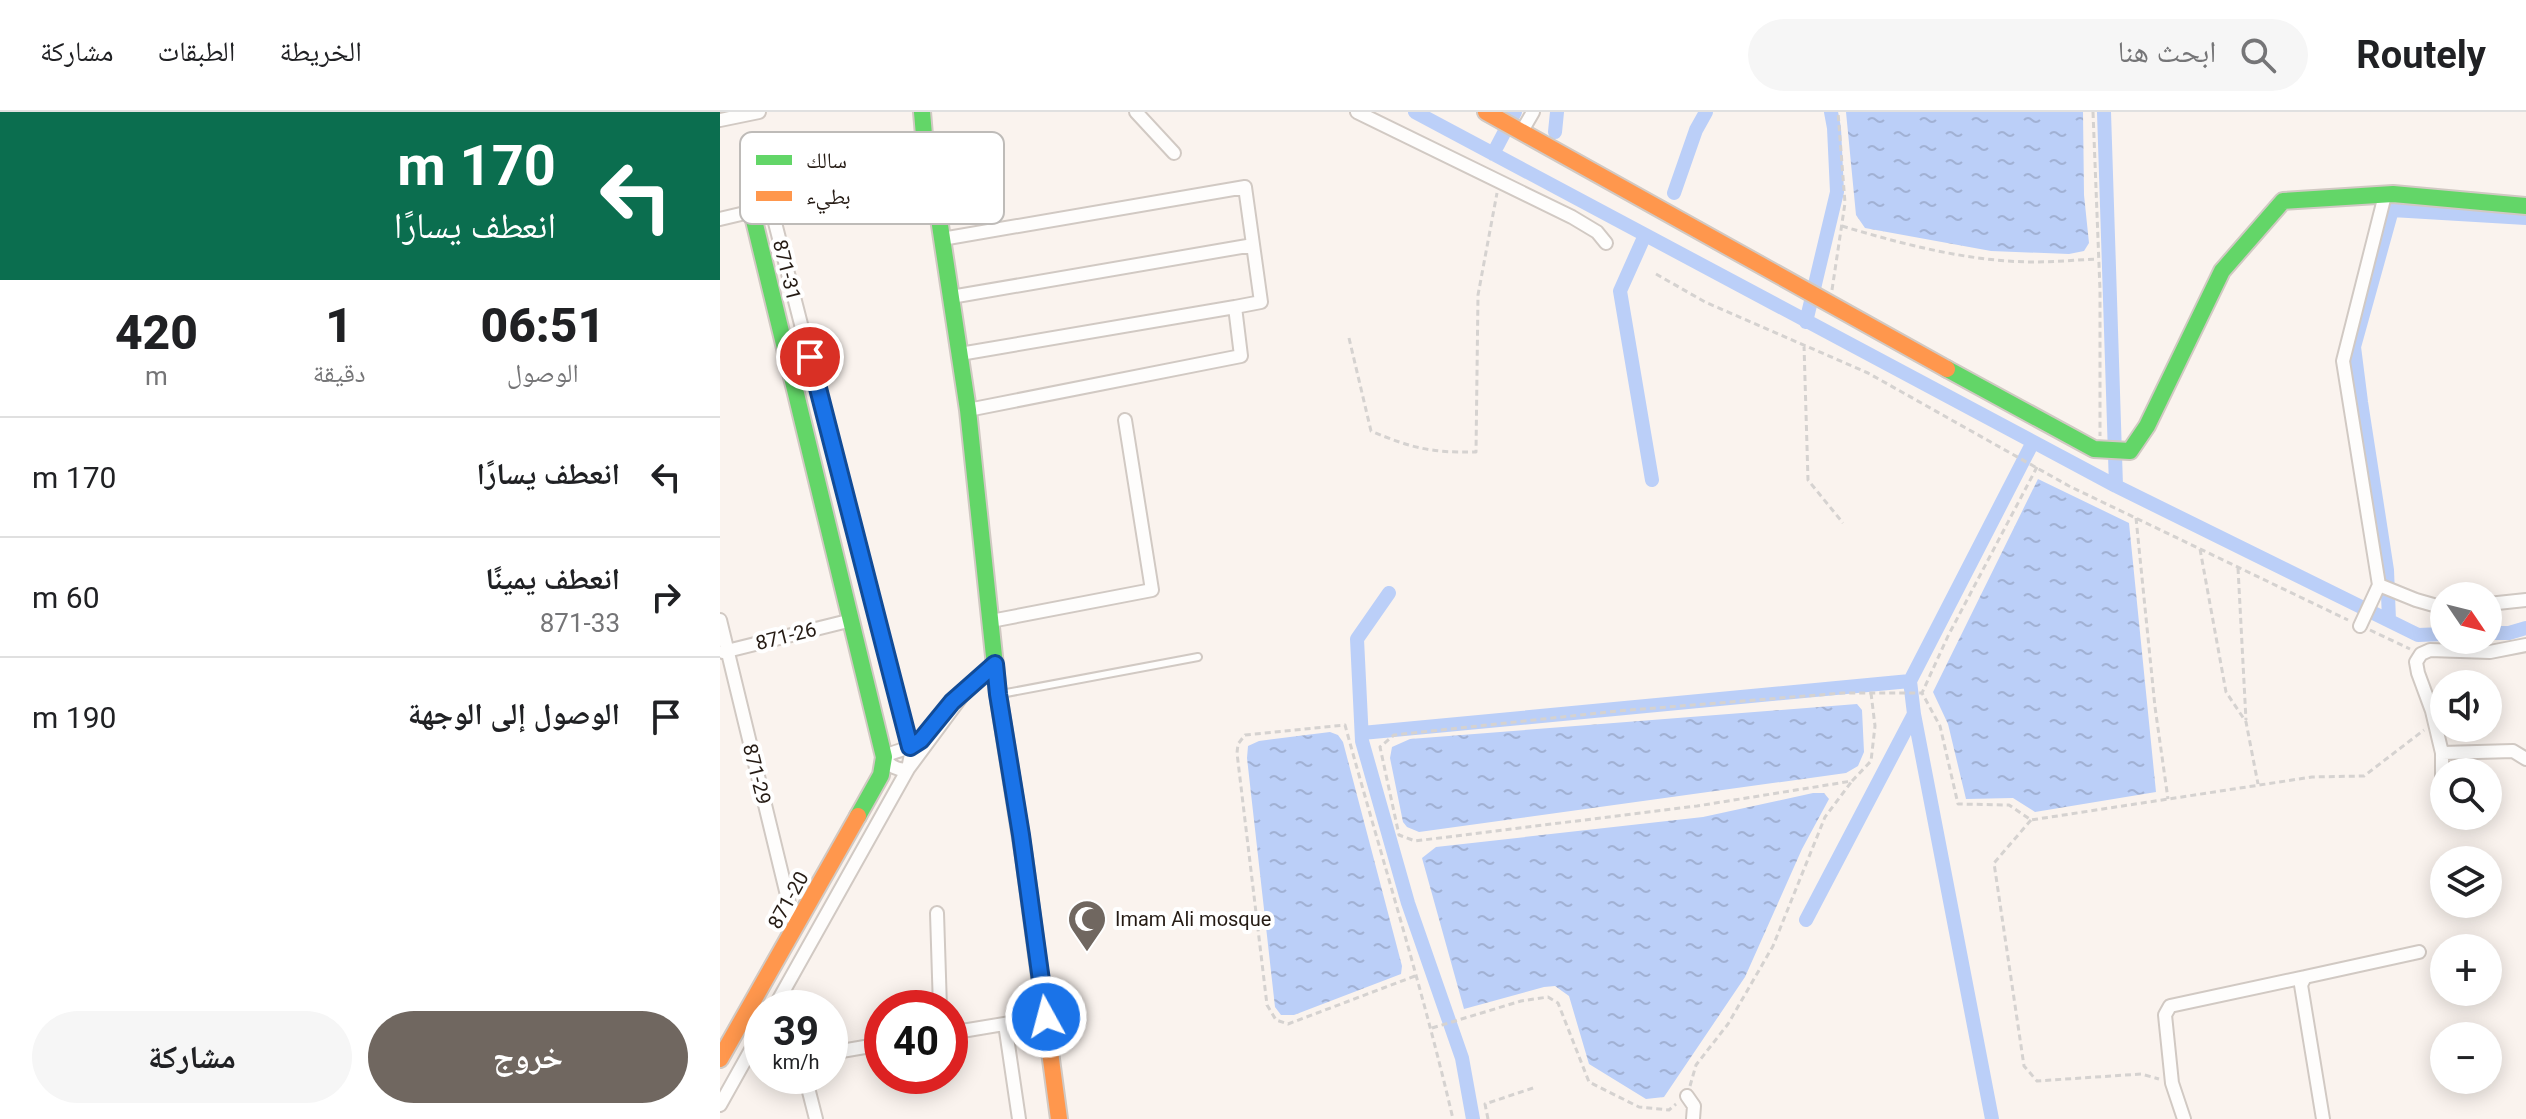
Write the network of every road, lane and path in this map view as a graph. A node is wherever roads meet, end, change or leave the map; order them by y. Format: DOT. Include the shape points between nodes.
graph roads {
  1 [pos="759,112"];
  2 [pos="922,112"];
  3 [pos="1136,112"];
  4 [pos="1357,112"];
  5 [pos="1486,112"];
  6 [pos="1533,112"];
  7 [pos="1838,112"];
  8 [pos="2093,112"];
  9 [pos="720,120"];
  10 [pos="1522,131"];
  11 [pos="924,132"];
  12 [pos="1174,153"];
  13 [pos="1499,182"];
  14 [pos="2385,195"];
  15 [pos="2526,206"];
  16 [pos="740,215"];
  17 [pos="720,219"];
  18 [pos="755,224"];
  19 [pos="775,224"];
  20 [pos="940,224"];
  21 [pos="1842,226"];
  22 [pos="942,239"];
  23 [pos="1606,243"];
  24 [pos="1253,245"];
  25 [pos="2098,259"];
  26 [pos="1656,274"];
  27 [pos="951,297"];
  28 [pos="1830,306"];
  29 [pos="1235,307"];
  30 [pos="1349,338"];
  31 [pos="1804,345"];
  32 [pos="960,354"];
  33 [pos="968,410"];
  34 [pos="1125,420"];
  35 [pos="2100,450"];
  36 [pos="2037,467"];
  37 [pos="2136,518"];
  38 [pos="1843,523"];
  39 [pos="2200,549"];
  40 [pos="2238,568"];
  41 [pos="2379,585"];
  42 [pos="2526,600"];
  43 [pos="2502,603"];
  44 [pos="2430,604"];
  45 [pos="720,620"];
  46 [pos="852,620"];
  47 [pos="991,621"];
  48 [pos="2360,626"];
  49 [pos="2526,645"];
  50 [pos="724,652"];
  51 [pos="2421,654"];
  52 [pos="1198,657"];
  53 [pos="995,664"];
  54 [pos="1871,693"];
  55 [pos="1922,693"];
  56 [pos="998,694"];
  57 [pos="962,696"];
  58 [pos="2430,707"];
  59 [pos="2246,722"];
  60 [pos="2430,725"];
  61 [pos="2440,742"];
  62 [pos="910,747"];
  63 [pos="2442,753"];
  64 [pos="884,757"];
  65 [pos="2442,758"];
  66 [pos="2526,759"];
  67 [pos="908,769"];
  68 [pos="1852,781"];
  69 [pos="2258,785"];
  70 [pos="2168,799"];
  71 [pos="2031,820"];
  72 [pos="937,913"];
  73 [pos="795,928"];
  74 [pos="2419,952"];
  75 [pos="1415,976"];
  76 [pos="2305,977"];
  77 [pos="785,990"];
  78 [pos="939,990"];
  79 [pos="1046,1017"];
  80 [pos="1005,1024"];
  81 [pos="1432,1028"];
  82 [pos="968,1030"];
  83 [pos="720,1059"];
  84 [pos="744,1062"];
  85 [pos="2172,1083"];
  86 [pos="1536,1087"];
  87 [pos="810,1094"];
  88 [pos="1687,1096"];
  89 [pos="720,1105"];
  90 [pos="816,1119"];
  91 [pos="1019,1119"];
  92 [pos="1059,1119"];
  93 [pos="1453,1119"];
  94 [pos="1488,1119"];
  95 [pos="1693,1119"];
  96 [pos="2184,1119"];
  97 [pos="2323,1119"];
  1 -- 9 [label="street"];
  2 -- 11 [label="street"];
  3 -- 12 [label="street"];
  4 -- 13 [label="street"];
  5 -- 10 [label="street"];
  6 -- 10 [label="street"];
  7 -- 21 [label="path"];
  8 -- 25 [label="path"];
  10 -- 28 [label="street"];
  13 -- 23 [label="street" via="1572,217"];
  13 -- 30 [label="path" via="1478,295 1476,452 1409,447 1371,431"];
  14 -- 15 [label="street"];
  14 -- 35 [label="street" via="2283,201 2222,271 2130,451"];
  14 -- 41 [label="street" via="2343,361"];
  16 -- 17 [label="street"];
  18 -- 46 [label="street, 871-31"];
  19 -- 62 [label="street, 871-20"];
  20 -- 22 [label="street"];
  21 -- 25 [label="path" via="1982,257 2030,262"];
  21 -- 28 [label="path"];
  22 -- 24 [label="street" via="1245,187"];
  22 -- 27 [label="street"];
  24 -- 27 [label="street"];
  24 -- 29 [label="street" via="1261,302"];
  25 -- 35 [label="path"];
  26 -- 31 [label="path" via="1705,302"];
  27 -- 32 [label="street"];
  28 -- 35 [label="street"];
  29 -- 32 [label="street"];
  29 -- 33 [label="street" via="1241,356"];
  31 -- 36 [label="path" via="1868,373"];
  31 -- 38 [label="path" via="1808,480"];
  32 -- 33 [label="street"];
  33 -- 47 [label="street"];
  34 -- 47 [label="street" via="1152,590"];
  36 -- 37 [label="path"];
  36 -- 55 [label="path"];
  37 -- 39 [label="path"];
  37 -- 70 [label="path"];
  39 -- 40 [label="path"];
  39 -- 59 [label="path" via="2226,692"];
  40 -- 48 [label="path"];
  40 -- 59 [label="path"];
  41 -- 44 [label="street"];
  41 -- 48 [label="street"];
  42 -- 43 [label="street"];
  45 -- 50 [label="street, 871-29"];
  46 -- 50 [label="street, 871-26"];
  46 -- 64 [label="street, 871-31"];
  47 -- 53 [label="street"];
  48 -- 51 [label="path"];
  49 -- 51 [label="street"];
  50 -- 73 [label="street, 871-29"];
  51 -- 58 [label="street" via="2416,662"];
  52 -- 56 [label="lane"];
  53 -- 56 [label="street"];
  53 -- 57 [label="street"];
  54 -- 55 [label="path"];
  54 -- 68 [label="path" via="1871,761"];
  54 -- 68 [label="path" via="1618,711 1394,735 1380,747 1399,835 1415,841"];
  55 -- 71 [label="path" via="1940,726 1958,804 2009,805"];
  56 -- 79 [label="street"];
  57 -- 62 [label="street"];
  57 -- 67 [label="street"];
  59 -- 69 [label="path"];
  60 -- 69 [label="path" via="2364,776"];
  61 -- 63 [label="street"];
  62 -- 64 [label="street"];
  62 -- 67 [label="street, 871-20"];
  63 -- 65 [label="street"];
  63 -- 66 [label="street" via="2513,751"];
  64 -- 67 [label="street" via="894,767"];
  64 -- 73 [label="street, 871-20" via="881,775"];
  67 -- 77 [label="street, 871-20"];
  68 -- 88 [label="path" via="1825,817 1773,946 1728,1024 1696,1065"];
  69 -- 70 [label="path"];
  70 -- 71 [label="path"];
  71 -- 85 [label="path" via="1994,863 2024,1066 2037,1081 2141,1074"];
  72 -- 78 [label="street"];
  73 -- 83 [label="street, 871-20"];
  74 -- 76 [label="street"];
  75 -- 75 [label="path" via="1288,1024 1276,1020 1267,1005 1237,753 1245,735 1345,725"];
  75 -- 81 [label="path"];
  76 -- 85 [label="street" via="2170,1006 2165,1015"];
  76 -- 97 [label="street" via="2301,985"];
  79 -- 80 [label="street"];
  79 -- 92 [label="street"];
  80 -- 82 [label="street"];
  80 -- 91 [label="street"];
  81 -- 88 [label="path" via="1548,997 1558,1003 1589,1082 1639,1107 1669,1110"];
  81 -- 93 [label="path"];
  84 -- 89 [label="street"];
  85 -- 96 [label="street"];
  86 -- 94 [label="path" via="1485,1104"];
  87 -- 90 [label="street"];
  88 -- 95 [label="street" via="1694,1106"];
}
